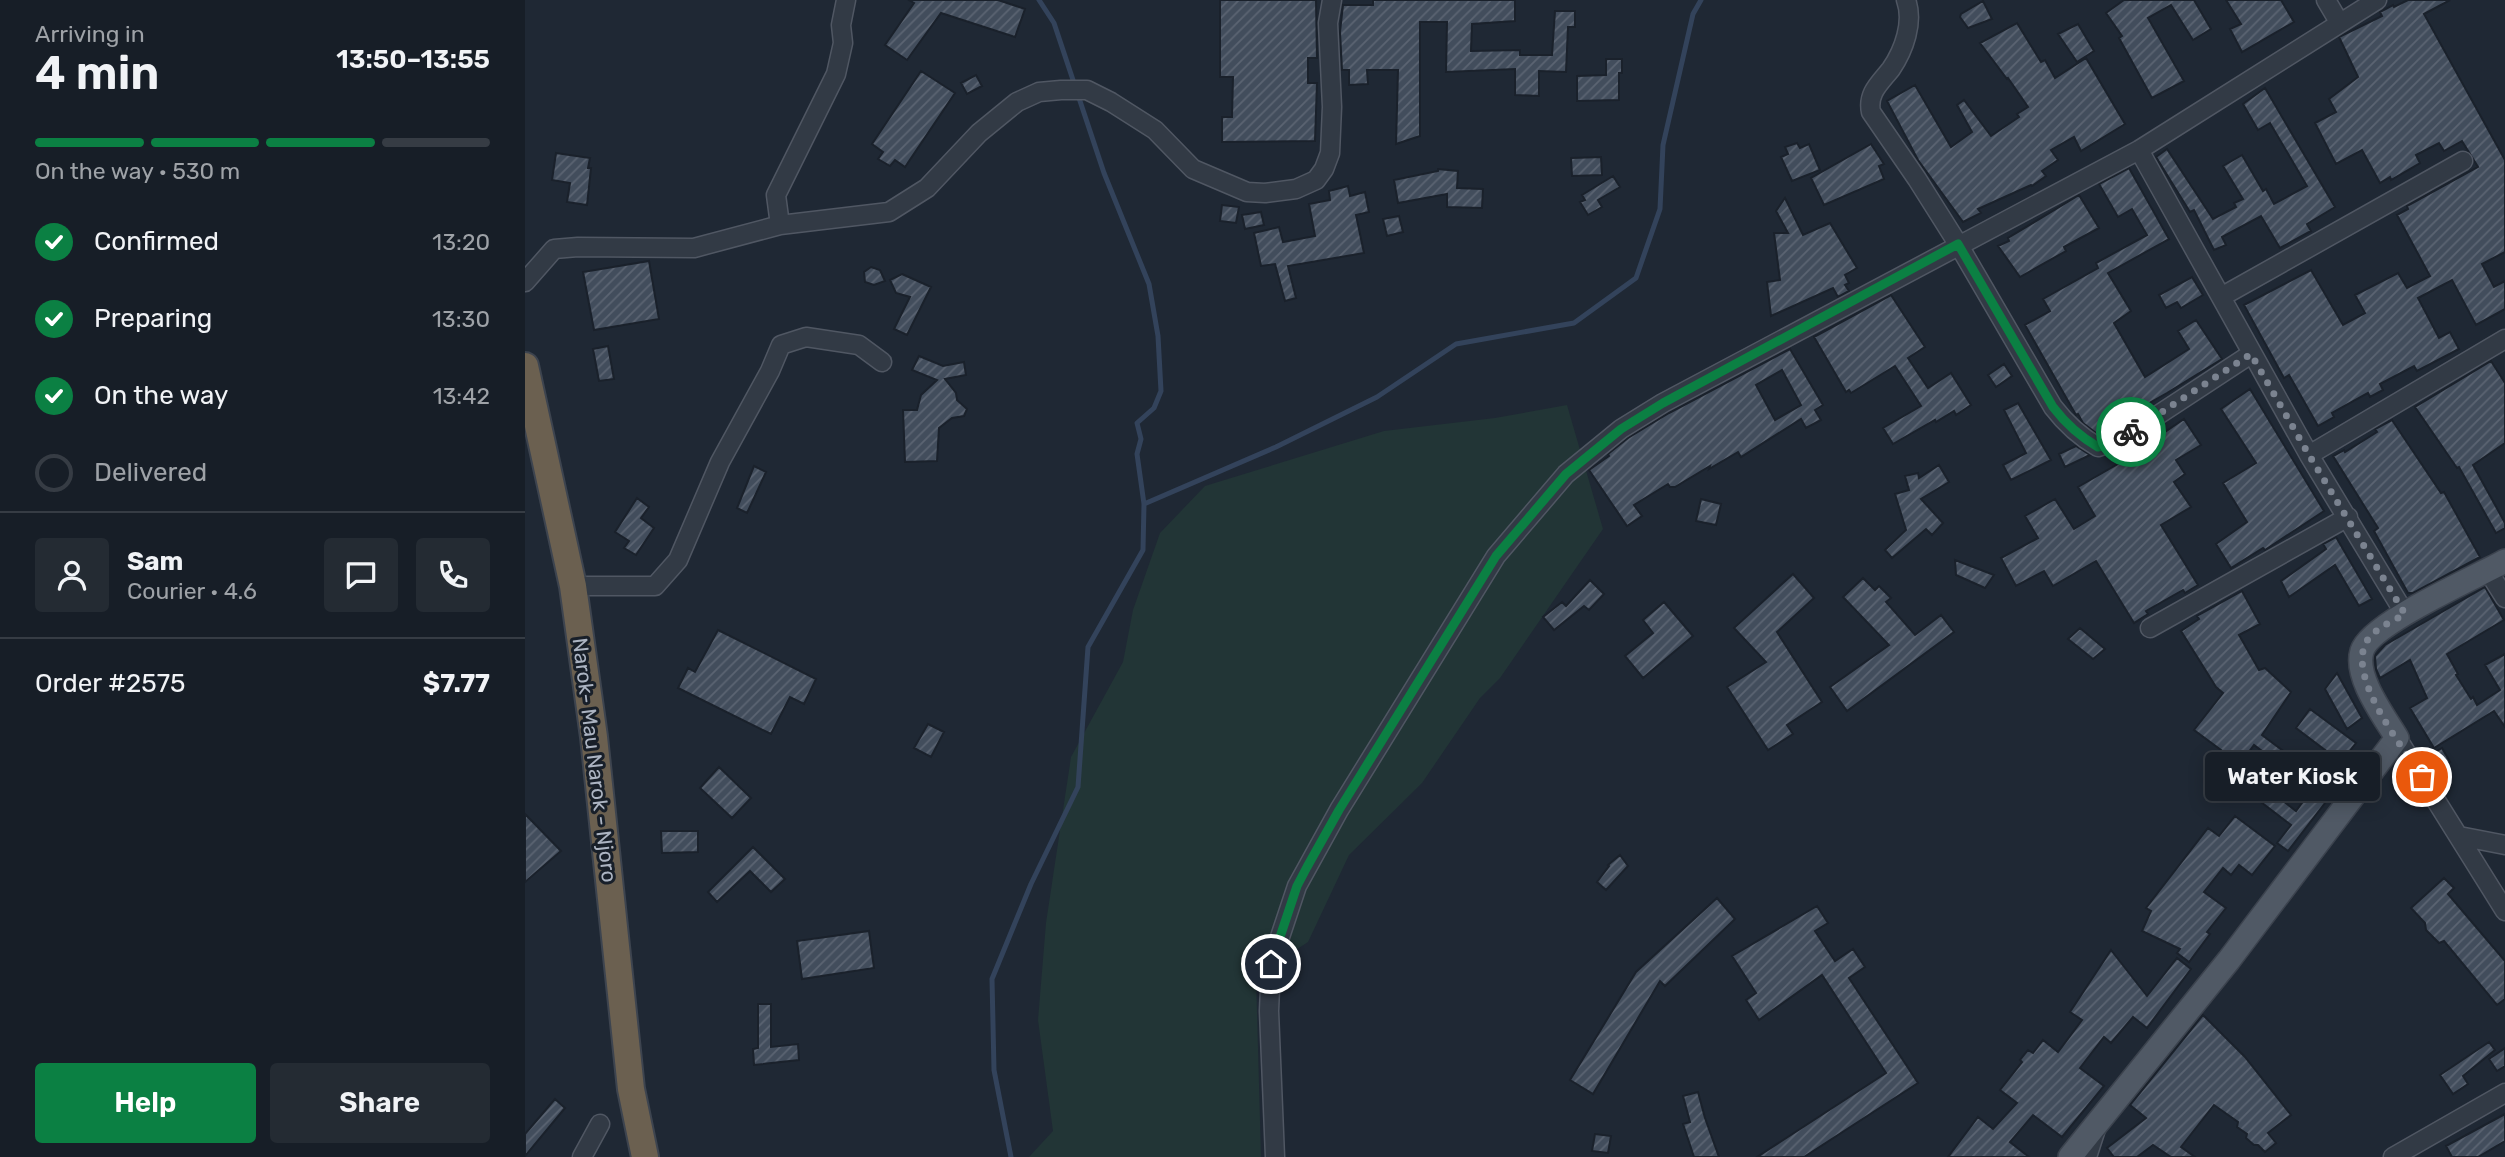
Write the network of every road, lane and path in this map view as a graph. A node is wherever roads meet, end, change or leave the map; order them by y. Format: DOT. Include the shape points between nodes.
graph roads {
  1 [pos="845,0"];
  2 [pos="1332,0"];
  3 [pos="1906,0"];
  4 [pos="2326,0"];
  5 [pos="2377,0"];
  6 [pos="2339,22"];
  7 [pos="2139,150"];
  8 [pos="2463,161"];
  9 [pos="780,225"];
  10 [pos="1958,244"];
  11 [pos="525,282"];
  12 [pos="2221,297"];
  13 [pos="2505,339"];
  14 [pos="2251,354"];
  15 [pos="882,362"];
  16 [pos="525,366"];
  17 [pos="2309,455"];
  18 [pos="2348,517"];
  19 [pos="2496,566"];
  20 [pos="573,586"];
  21 [pos="2505,598"];
  22 [pos="2405,614"];
  23 [pos="2150,628"];
  24 [pos="2397,738"];
  25 [pos="2459,836"];
  26 [pos="2505,845"];
  27 [pos="2505,911"];
  28 [pos="2505,1093"];
  29 [pos="2099,1119"];
  30 [pos="600,1124"];
  31 [pos="582,1157"];
  32 [pos="645,1157"];
  33 [pos="1275,1157"];
  34 [pos="2070,1157"];
  35 [pos="2088,1157"];
  36 [pos="2393,1157"];
  1 -- 9 [label="street" via="836,74 776,195"];
  2 -- 9 [label="street" via="1328,23 1331,153 1316,180 1296,189 1247,192 1193,169 1155,130 1111,102 1087,90 1061,90 1039,92 1017,102 979,133 927,188 889,212"];
  3 -- 10 [label="street" via="1906,34 1892,67 1873,92 1870,107"];
  4 -- 6 [label="street"];
  5 -- 6 [label="street"];
  6 -- 7 [label="street"];
  7 -- 10 [label="street"];
  7 -- 12 [label="street"];
  8 -- 12 [label="street"];
  9 -- 11 [label="street" via="694,248 554,249"];
  10 -- 14 [label="street" via="2053,407 2075,432 2098,447 2123,438"];
  10 -- 33 [label="street" via="1621,429 1566,474 1496,556 1297,886 1271,964"];
  12 -- 14 [label="street"];
  13 -- 17 [label="street"];
  14 -- 17 [label="street"];
  15 -- 20 [label="street" via="859,345 806,337 781,345 720,462 678,560 655,586"];
  16 -- 20 [label="highway, Narok- Mau Narok - Njoro"];
  17 -- 18 [label="street"];
  18 -- 22 [label="street"];
  18 -- 23 [label="street"];
  19 -- 21 [label="street"];
  19 -- 22 [label="main road"];
  20 -- 32 [label="highway, Narok- Mau Narok - Njoro" via="631,1089"];
  22 -- 24 [label="main road" via="2377,631 2362,651 2368,690"];
  24 -- 25 [label="street"];
  24 -- 29 [label="main road" via="2229,960"];
  25 -- 26 [label="street"];
  25 -- 27 [label="street"];
  28 -- 36 [label="street"];
  29 -- 34 [label="main road"];
  29 -- 35 [label="street"];
  30 -- 31 [label="street"];
}
